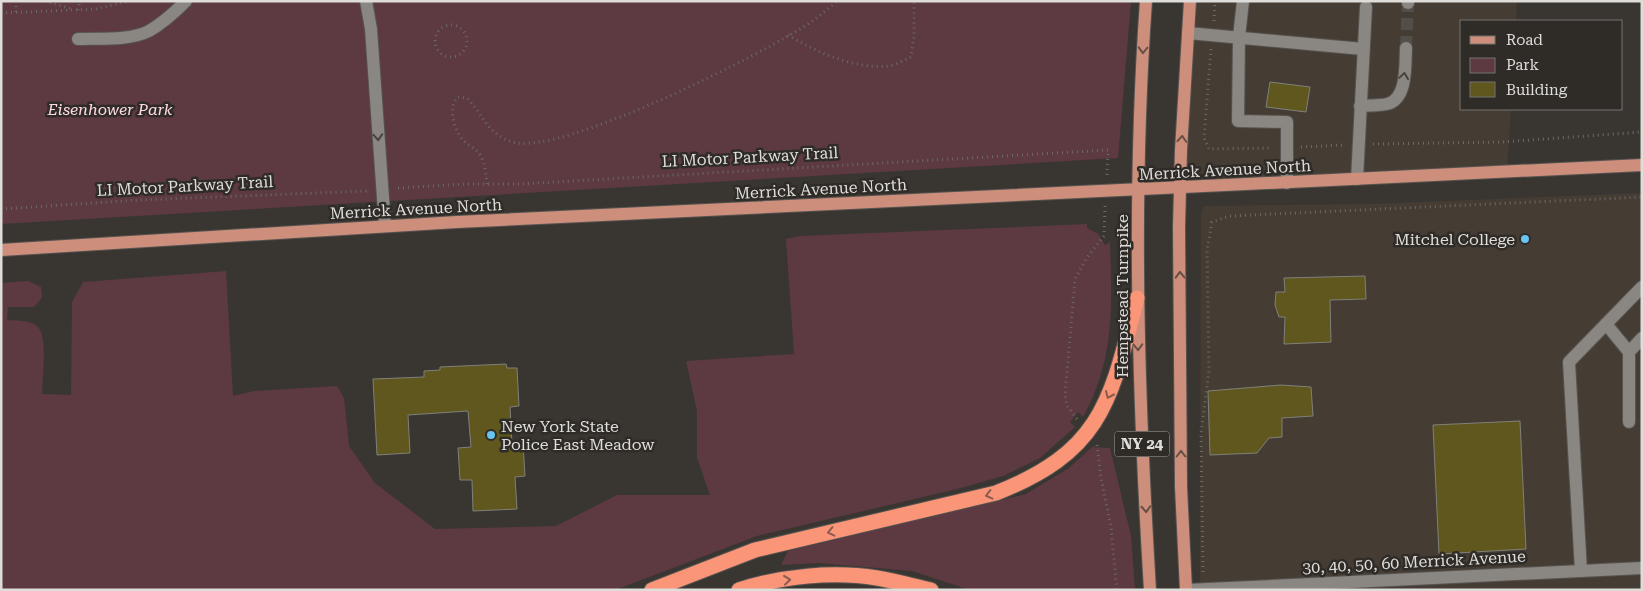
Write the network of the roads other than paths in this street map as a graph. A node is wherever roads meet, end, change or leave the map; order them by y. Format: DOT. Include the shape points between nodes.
graph roads {
  1 [pos="186,1"];
  2 [pos="366,1"];
  3 [pos="1146,1"];
  4 [pos="1190,1"];
  5 [pos="1243,1"];
  6 [pos="1366,7"];
  7 [pos="1188,33"];
  8 [pos="1239,37"];
  9 [pos="78,39"];
  10 [pos="1406,48"];
  11 [pos="1363,49"];
  12 [pos="1360,106"];
  13 [pos="1642,165"];
  14 [pos="1357,179"];
  15 [pos="1288,183"];
  16 [pos="1180,188"];
  17 [pos="1138,190"];
  18 [pos="385,226"];
  19 [pos="1,250"];
  20 [pos="1642,287"];
  21 [pos="1137,298"];
  22 [pos="1606,324"];
  23 [pos="1642,338"];
  24 [pos="1629,352"];
  25 [pos="1629,422"];
  26 [pos="1642,568"];
  27 [pos="1581,571"];
  28 [pos="1203,589"];
  29 [pos="652,590"];
  30 [pos="739,590"];
  31 [pos="931,590"];
  32 [pos="1150,590"];
  33 [pos="1186,590"];
  1 -- 9 [label="lane" via="147,32"];
  2 -- 18 [label="lane, one-way" via="371,29"];
  3 -- 17 [label="main road, Hempstead Turnpike / NY 24, one-way"];
  4 -- 7 [label="main road, NY 24"];
  5 -- 8 [label="lane"];
  6 -- 11 [label="lane"];
  7 -- 8 [label="lane"];
  16 -- 7 [label="main road, NY 24, one-way"];
  8 -- 11 [label="lane"];
  8 -- 15 [label="lane" via="1238,121 1287,122"];
  12 -- 10 [label="lane, one-way" via="1389,104 1400,94 1405,76"];
  11 -- 12 [label="lane"];
  12 -- 14 [label="lane"];
  13 -- 14 [label="main road, Merrick Avenue North"];
  14 -- 15 [label="main road, Merrick Avenue North"];
  15 -- 16 [label="main road, Merrick Avenue North"];
  16 -- 17 [label="main road, Merrick Avenue North"];
  33 -- 16 [label="main road, NY 24, one-way" via="1181,487"];
  17 -- 18 [label="main road, Merrick Avenue North"];
  17 -- 21 [label="main road, Hempstead Turnpike / NY 24"];
  18 -- 19 [label="main road, Merrick Avenue North"];
  20 -- 22 [label="lane"];
  21 -- 29 [label="highway, one-way" via="1118,373 1098,418 1073,449 1048,468 996,493 755,550"];
  21 -- 32 [label="main road, Hempstead Turnpike / NY 24, one-way"];
  22 -- 24 [label="lane"];
  22 -- 27 [label="lane" via="1570,362"];
  23 -- 24 [label="lane"];
  24 -- 25 [label="lane"];
  26 -- 27 [label="lane, 30, 40, 50, 60 Merrick Avenue"];
  27 -- 28 [label="lane, 30, 40, 50, 60 Merrick Avenue"];
  28 -- 33 [label="lane, 30, 40, 50, 60 Merrick Avenue"];
  30 -- 31 [label="highway, one-way" via="765,582 823,576 876,578"];
}
